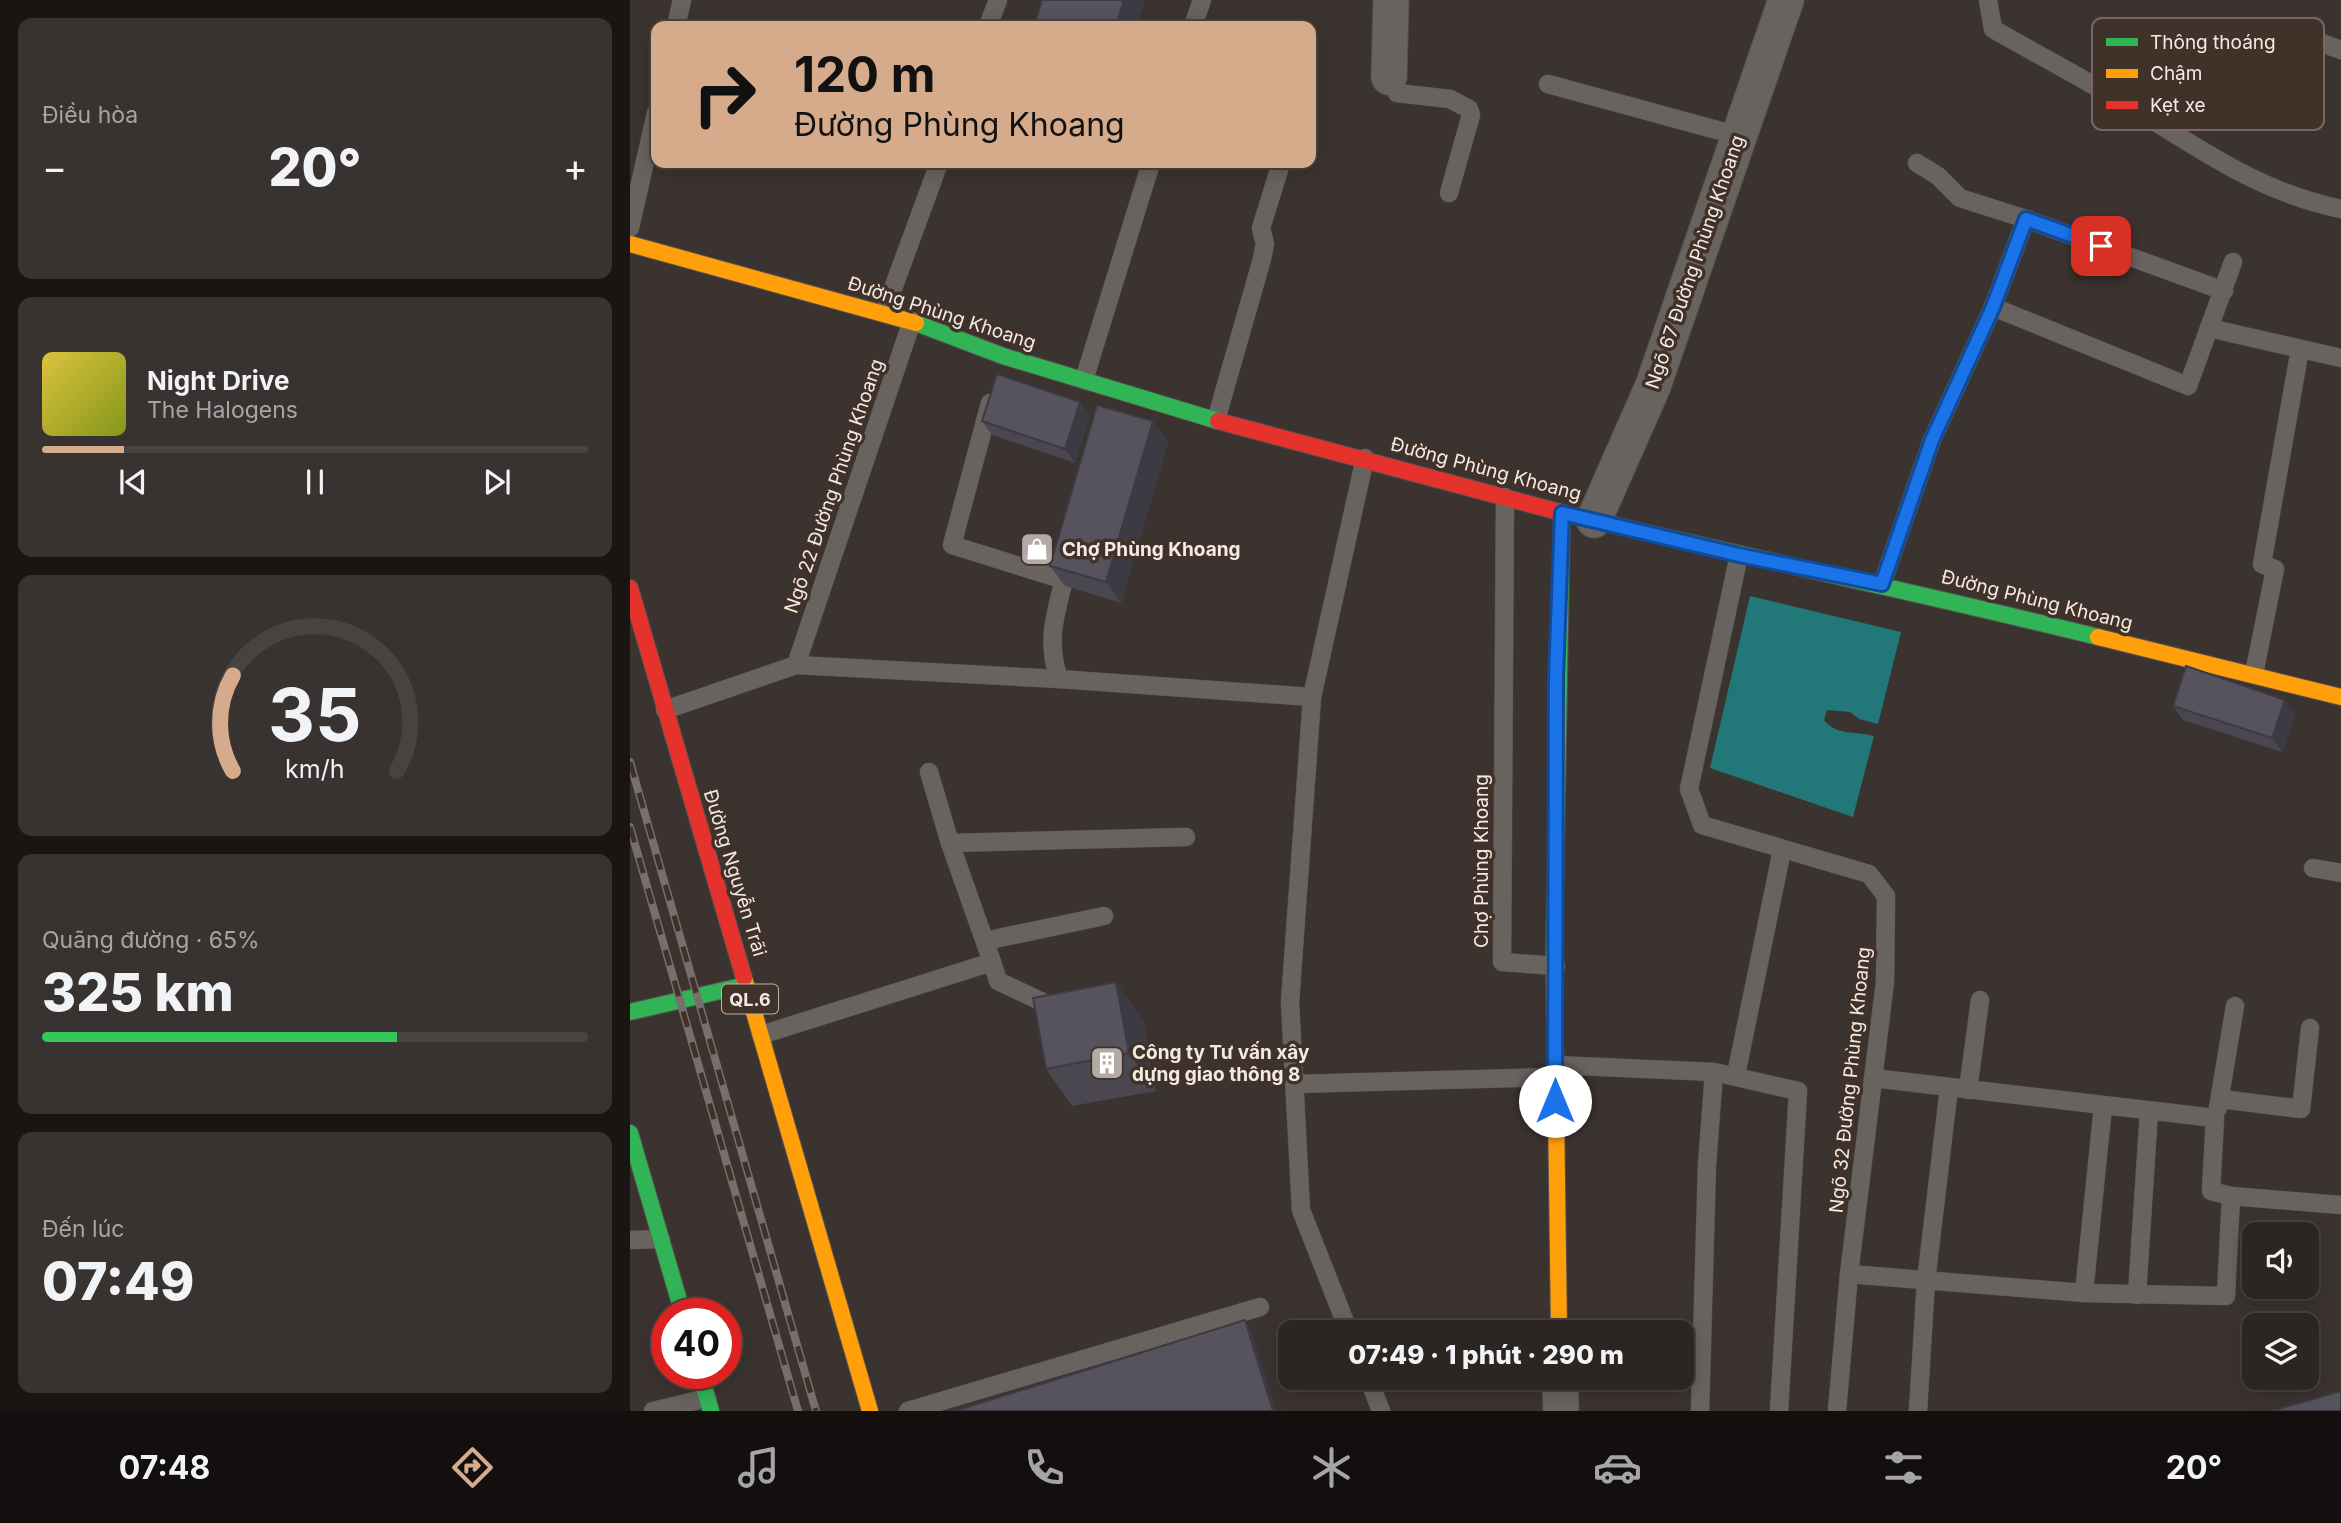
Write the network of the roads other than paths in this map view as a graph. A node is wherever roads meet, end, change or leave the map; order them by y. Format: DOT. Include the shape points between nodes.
graph roads {
  1 [pos="682,0"];
  2 [pos="998,0"];
  3 [pos="1202,0"];
  4 [pos="1391,0"];
  5 [pos="1988,0"];
  6 [pos="1780,6"];
  7 [pos="677,21"];
  8 [pos="990,21"];
  9 [pos="1196,21"];
  10 [pos="2324,44"];
  11 [pos="2341,50"];
  12 [pos="1389,77"];
  13 [pos="1548,83"];
  14 [pos="2092,85"];
  15 [pos="2168,130"];
  16 [pos="651,135"];
  17 [pos="1739,136"];
  18 [pos="1917,163"];
  19 [pos="937,168"];
  20 [pos="1149,168"];
  21 [pos="1279,170"];
  22 [pos="1449,193"];
  23 [pos="2341,209"];
  24 [pos="2026,219"];
  25 [pos="630,228"];
  26 [pos="630,244"];
  27 [pos="2233,262"];
  28 [pos="2224,291"];
  29 [pos="1993,307"];
  30 [pos="884,313"];
  31 [pos="912,321"];
  32 [pos="2209,328"];
  33 [pos="2300,349"];
  34 [pos="2341,358"];
  35 [pos="1000,368"];
  36 [pos="1084,380"];
  37 [pos="1216,419"];
  38 [pos="1365,458"];
  39 [pos="1505,497"];
  40 [pos="1578,516"];
  41 [pos="1075,542"];
  42 [pos="1739,555"];
  43 [pos="1064,580"];
  44 [pos="1882,584"];
  45 [pos="630,588"];
  46 [pos="796,665"];
  47 [pos="2254,674"];
  48 [pos="1059,679"];
  49 [pos="1312,696"];
  50 [pos="2341,697"];
  51 [pos="665,710"];
  52 [pos="929,772"];
  53 [pos="1186,837"];
  54 [pos="950,843"];
  55 [pos="1782,850"];
  56 [pos="2313,868"];
  57 [pos="2341,873"];
  58 [pos="1104,916"];
  59 [pos="985,941"];
  60 [pos="992,962"];
  61 [pos="1556,966"];
  62 [pos="746,985"];
  63 [pos="1980,1000"];
  64 [pos="2235,1006"];
  65 [pos="630,1012"];
  66 [pos="1070,1016"];
  67 [pos="2310,1028"];
  68 [pos="761,1035"];
  69 [pos="1555,1071"];
  70 [pos="1714,1072"];
  71 [pos="1736,1075"];
  72 [pos="1873,1078"];
  73 [pos="1294,1084"];
  74 [pos="1950,1087"];
  75 [pos="1968,1090"];
  76 [pos="2221,1099"];
  77 [pos="2103,1106"];
  78 [pos="2149,1111"];
  79 [pos="2215,1118"];
  80 [pos="630,1133"];
  81 [pos="2231,1196"];
  82 [pos="2341,1205"];
  83 [pos="661,1239"];
  84 [pos="630,1240"];
  85 [pos="1849,1274"];
  86 [pos="1926,1281"];
  87 [pos="2084,1293"];
  88 [pos="2137,1295"];
  89 [pos="678,1298"];
  90 [pos="1260,1307"];
  91 [pos="1344,1320"];
  92 [pos="1559,1320"];
  93 [pos="1373,1390"];
  94 [pos="1560,1390"];
  95 [pos="709,1405"];
  96 [pos="653,1411"];
  97 [pos="870,1411"];
  98 [pos="908,1411"];
  99 [pos="1381,1411"];
  100 [pos="1561,1411"];
  101 [pos="1700,1411"];
  102 [pos="1779,1411"];
  103 [pos="1837,1411"];
  104 [pos="1918,1411"];
  1 -- 7 [label="lane"];
  2 -- 8 [label="lane"];
  3 -- 9 [label="lane"];
  4 -- 12 [label="street"];
  5 -- 14 [label="lane" via="1993,29"];
  6 -- 17 [label="street, Ngõ 67 Đường Phùng Khoang"];
  10 -- 11 [label="lane"];
  12 -- 22 [label="lane" via="1397,93 1450,99 1469,109"];
  13 -- 17 [label="lane"];
  15 -- 23 [label="lane" via="2242,176"];
  16 -- 25 [label="lane"];
  17 -- 40 [label="street, Ngõ 67 Đường Phùng Khoang" via="1653,386"];
  18 -- 24 [label="lane" via="1960,198"];
  19 -- 30 [label="lane"];
  20 -- 36 [label="lane"];
  21 -- 37 [label="lane" via="1261,228 1262,259"];
  24 -- 28 [label="lane"];
  24 -- 29 [label="lane"];
  26 -- 30 [label="main road, Đường Phùng Khoang"];
  27 -- 28 [label="lane"];
  28 -- 32 [label="lane"];
  29 -- 32 [label="lane" via="2188,386"];
  29 -- 44 [label="lane" via="1932,440"];
  30 -- 31 [label="main road, Đường Phùng Khoang"];
  31 -- 35 [label="main road, Đường Phùng Khoang"];
  31 -- 46 [label="lane, Ngõ 22 Đường Phùng Khoang"];
  32 -- 33 [label="lane"];
  33 -- 34 [label="lane"];
  33 -- 47 [label="lane" via="2262,564 2275,569"];
  35 -- 36 [label="main road, Đường Phùng Khoang"];
  35 -- 43 [label="lane" via="952,545"];
  36 -- 37 [label="main road, Đường Phùng Khoang" via="1117,397"];
  37 -- 38 [label="main road, Đường Phùng Khoang"];
  38 -- 39 [label="main road, Đường Phùng Khoang"];
  38 -- 49 [label="lane"];
  39 -- 40 [label="main road, Đường Phùng Khoang"];
  39 -- 61 [label="lane, Chợ Phùng Khoang" via="1502,962"];
  40 -- 42 [label="main road, Đường Phùng Khoang"];
  40 -- 61 [label="main road" via="1556,677"];
  41 -- 43 [label="lane"];
  42 -- 44 [label="main road, Đường Phùng Khoang"];
  42 -- 55 [label="lane, Ngõ 32 Đường Phùng Khoang" via="1689,789 1702,825"];
  43 -- 48 [label="lane" via="1051,632 1051,658"];
  44 -- 47 [label="main road, Đường Phùng Khoang"];
  45 -- 51 [label="main road, Đường Nguyễn Trãi / QL.6"];
  46 -- 48 [label="lane"];
  46 -- 51 [label="lane"];
  47 -- 50 [label="main road, Đường Phùng Khoang"];
  48 -- 49 [label="lane"];
  49 -- 73 [label="lane" via="1290,1002"];
  51 -- 62 [label="main road, Đường Nguyễn Trãi / QL.6"];
  52 -- 54 [label="lane"];
  53 -- 54 [label="lane"];
  54 -- 59 [label="lane"];
  55 -- 71 [label="lane"];
  55 -- 72 [label="lane, Ngõ 32 Đường Phùng Khoang" via="1869,874 1886,896 1885,982"];
  56 -- 57 [label="lane"];
  58 -- 59 [label="lane"];
  59 -- 60 [label="lane"];
  60 -- 66 [label="lane" via="999,981"];
  60 -- 68 [label="lane"];
  61 -- 69 [label="main road"];
  62 -- 65 [label="main road"];
  62 -- 68 [label="main road, Đường Nguyễn Trãi / QL.6"];
  63 -- 75 [label="lane"];
  64 -- 76 [label="lane"];
  67 -- 76 [label="lane" via="2301,1109"];
  68 -- 97 [label="main road, Đường Nguyễn Trãi / QL.6"];
  69 -- 70 [label="lane"];
  69 -- 73 [label="lane"];
  69 -- 92 [label="main road"];
  70 -- 71 [label="lane"];
  70 -- 101 [label="lane"];
  71 -- 102 [label="lane" via="1798,1091"];
  72 -- 74 [label="lane"];
  72 -- 85 [label="lane, Ngõ 32 Đường Phùng Khoang"];
  73 -- 91 [label="lane" via="1301,1210"];
  74 -- 75 [label="lane"];
  74 -- 86 [label="lane"];
  75 -- 77 [label="lane"];
  76 -- 79 [label="lane"];
  77 -- 78 [label="lane"];
  77 -- 87 [label="lane"];
  78 -- 79 [label="lane"];
  78 -- 88 [label="lane"];
  79 -- 81 [label="lane" via="2211,1191"];
  80 -- 83 [label="main road"];
  81 -- 82 [label="lane"];
  81 -- 88 [label="lane" via="2226,1296"];
  83 -- 84 [label="lane"];
  83 -- 89 [label="main road"];
  85 -- 86 [label="lane"];
  85 -- 103 [label="lane, Ngõ 32 Đường Phùng Khoang"];
  86 -- 87 [label="lane"];
  86 -- 104 [label="lane"];
  87 -- 88 [label="lane"];
  90 -- 98 [label="lane"];
  93 -- 99 [label="lane"];
  94 -- 100 [label="street"];
  95 -- 96 [label="lane"];
}
